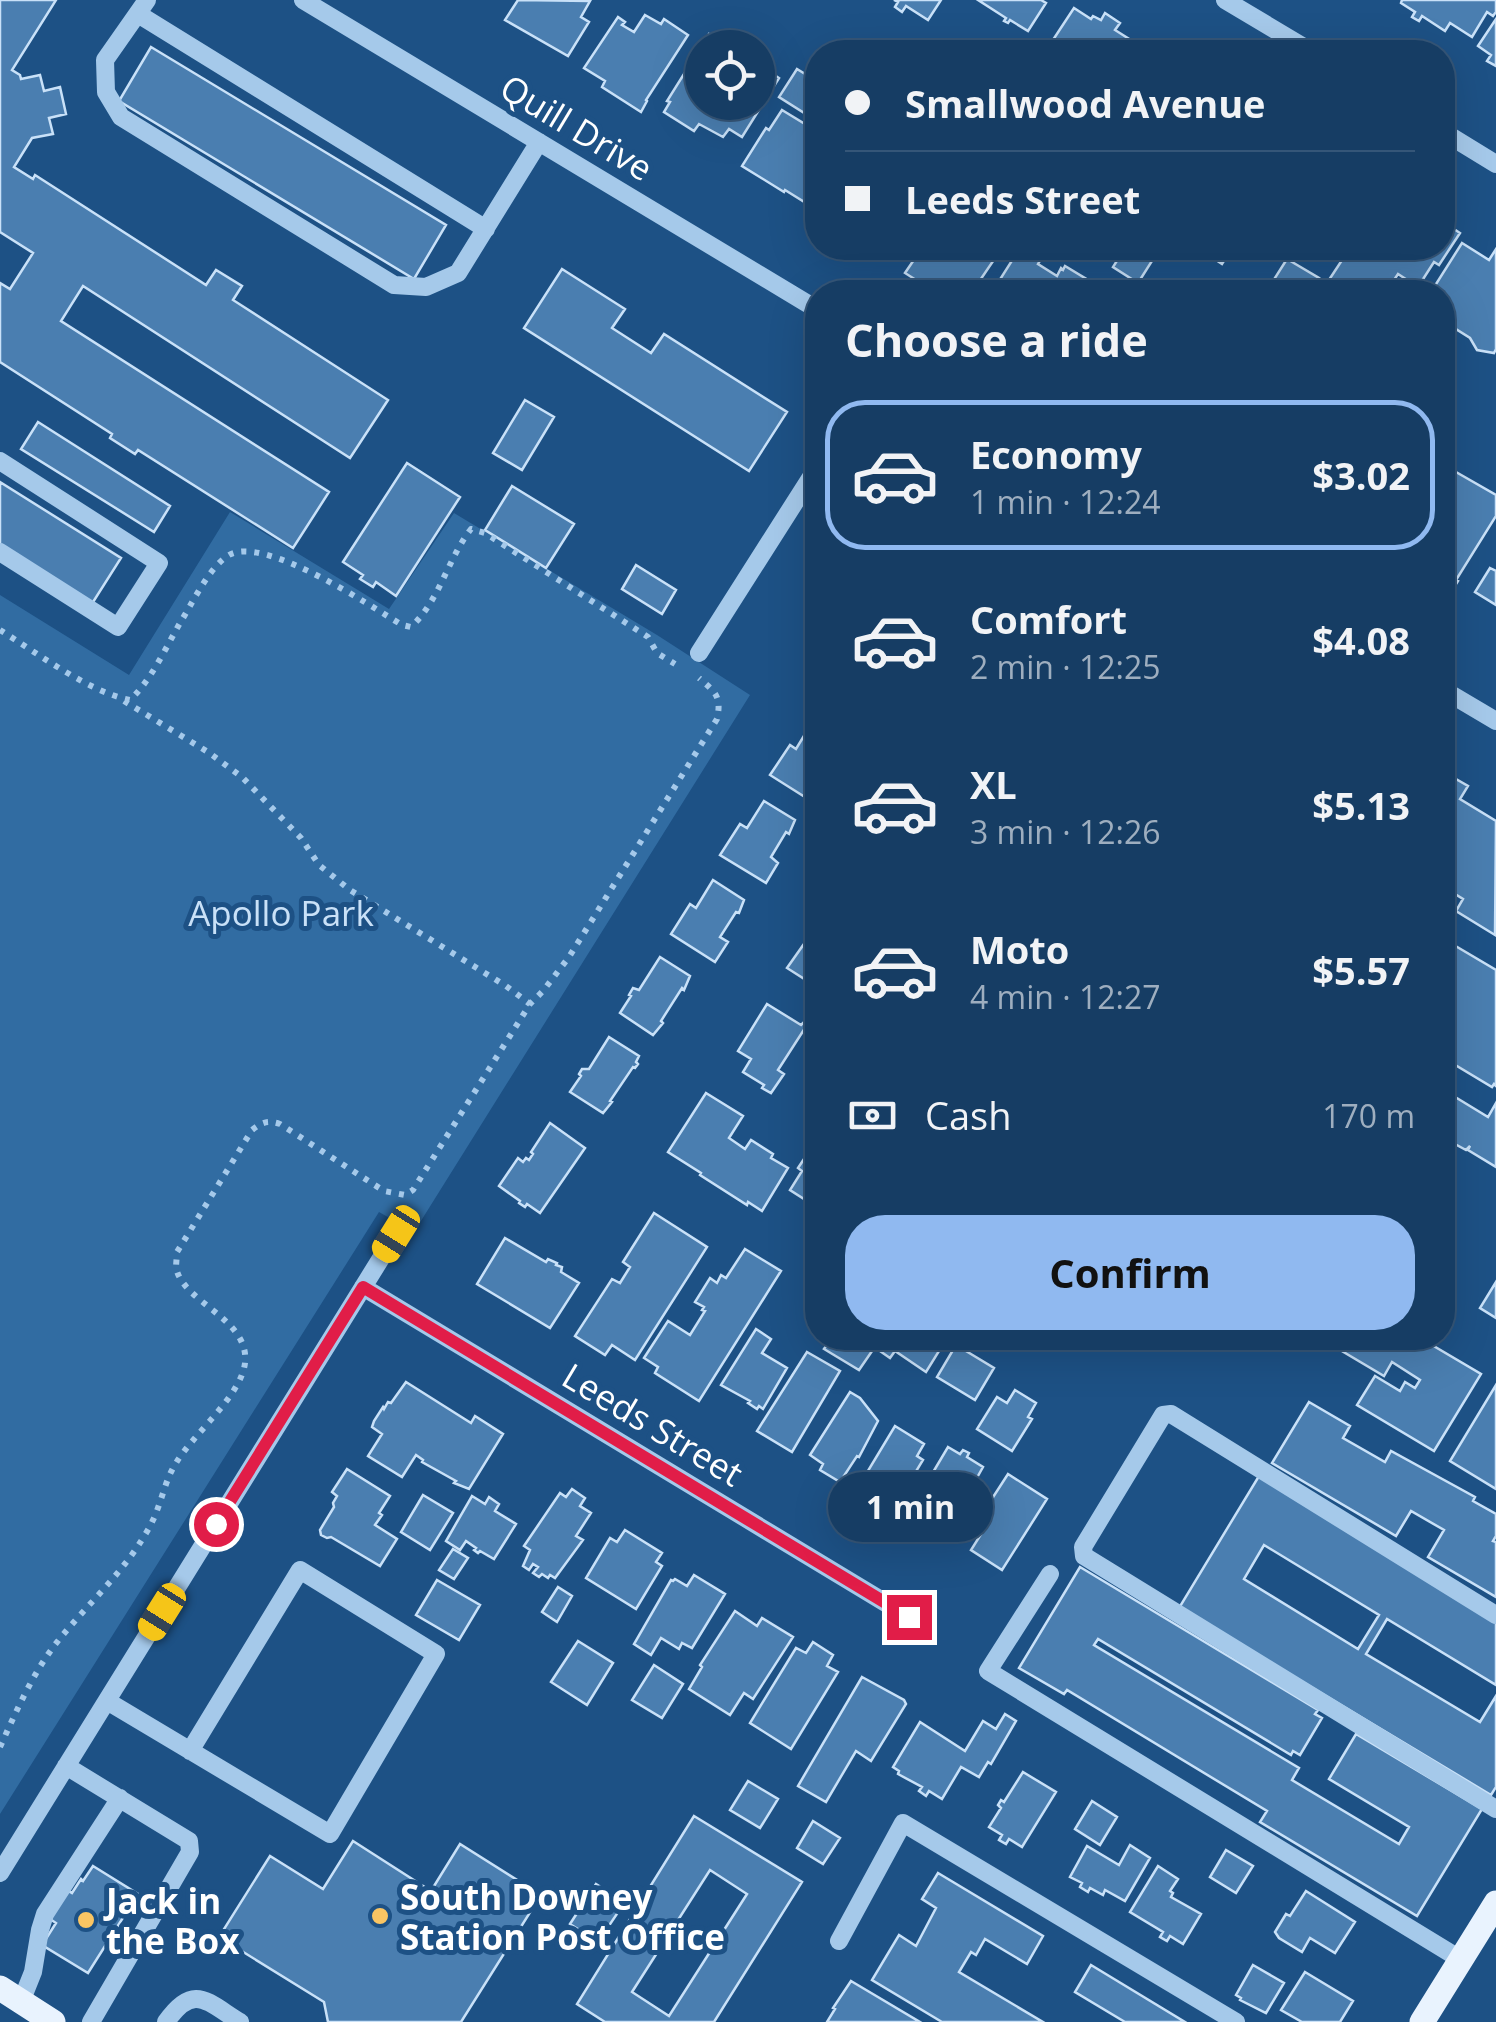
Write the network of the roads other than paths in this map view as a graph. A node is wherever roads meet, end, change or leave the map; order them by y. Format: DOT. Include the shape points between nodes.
graph roads {
  1 [pos="302,0"];
  2 [pos="1225,0"];
  3 [pos="142,7"];
  4 [pos="1292,40"];
  5 [pos="1455,139"];
  6 [pos="539,142"];
  7 [pos="1496,164"];
  8 [pos="486,229"];
  9 [pos="805,302"];
  10 [pos="0,461"];
  11 [pos="805,486"];
  12 [pos="0,552"];
  13 [pos="699,653"];
  14 [pos="1455,697"];
  15 [pos="1496,721"];
  16 [pos="396,1234"];
  17 [pos="363,1287"];
  18 [pos="1050,1574"];
  19 [pos="1496,1615"];
  20 [pos="909,1617"];
  21 [pos="107,1701"];
  22 [pos="190,1751"];
  23 [pos="66,1766"];
  24 [pos="120,1798"];
  25 [pos="1496,1809"];
  26 [pos="0,1873"];
  27 [pos="1496,1903"];
  28 [pos="839,1941"];
  29 [pos="1460,1958"];
  30 [pos="10,1995"];
  31 [pos="53,2022"];
  32 [pos="90,2022"];
  33 [pos="166,2022"];
  34 [pos="240,2022"];
  35 [pos="1236,2022"];
  36 [pos="1422,2022"];
  1 -- 6 [label="street, Quill Drive"];
  2 -- 4 [label="street"];
  3 -- 8 [label="street"];
  3 -- 8 [label="street" via="105,60 106,92 122,117 394,285 426,288 458,273"];
  5 -- 7 [label="street"];
  6 -- 8 [label="street"];
  6 -- 9 [label="street, Quill Drive"];
  10 -- 12 [label="street" via="160,563 118,627"];
  11 -- 13 [label="street"];
  14 -- 15 [label="street"];
  16 -- 17 [label="street"];
  17 -- 20 [label="street, Leeds Street"];
  17 -- 21 [label="street"];
  18 -- 29 [label="street" via="988,1671"];
  19 -- 25 [label="street" via="1171,1414 1163,1415 1082,1547 1084,1556"];
  21 -- 22 [label="street"];
  21 -- 23 [label="street"];
  22 -- 22 [label="street" via="330,1834 436,1654 300,1570"];
  23 -- 24 [label="street"];
  23 -- 26 [label="street"];
  24 -- 30 [label="street" via="45,1914 33,1972"];
  24 -- 32 [label="street" via="191,1848"];
  27 -- 29 [label="main road"];
  28 -- 35 [label="street" via="903,1823"];
  29 -- 36 [label="main road"];
  30 -- 31 [label="main road"];
  33 -- 34 [label="street" via="187,1999 202,1998"];
}
